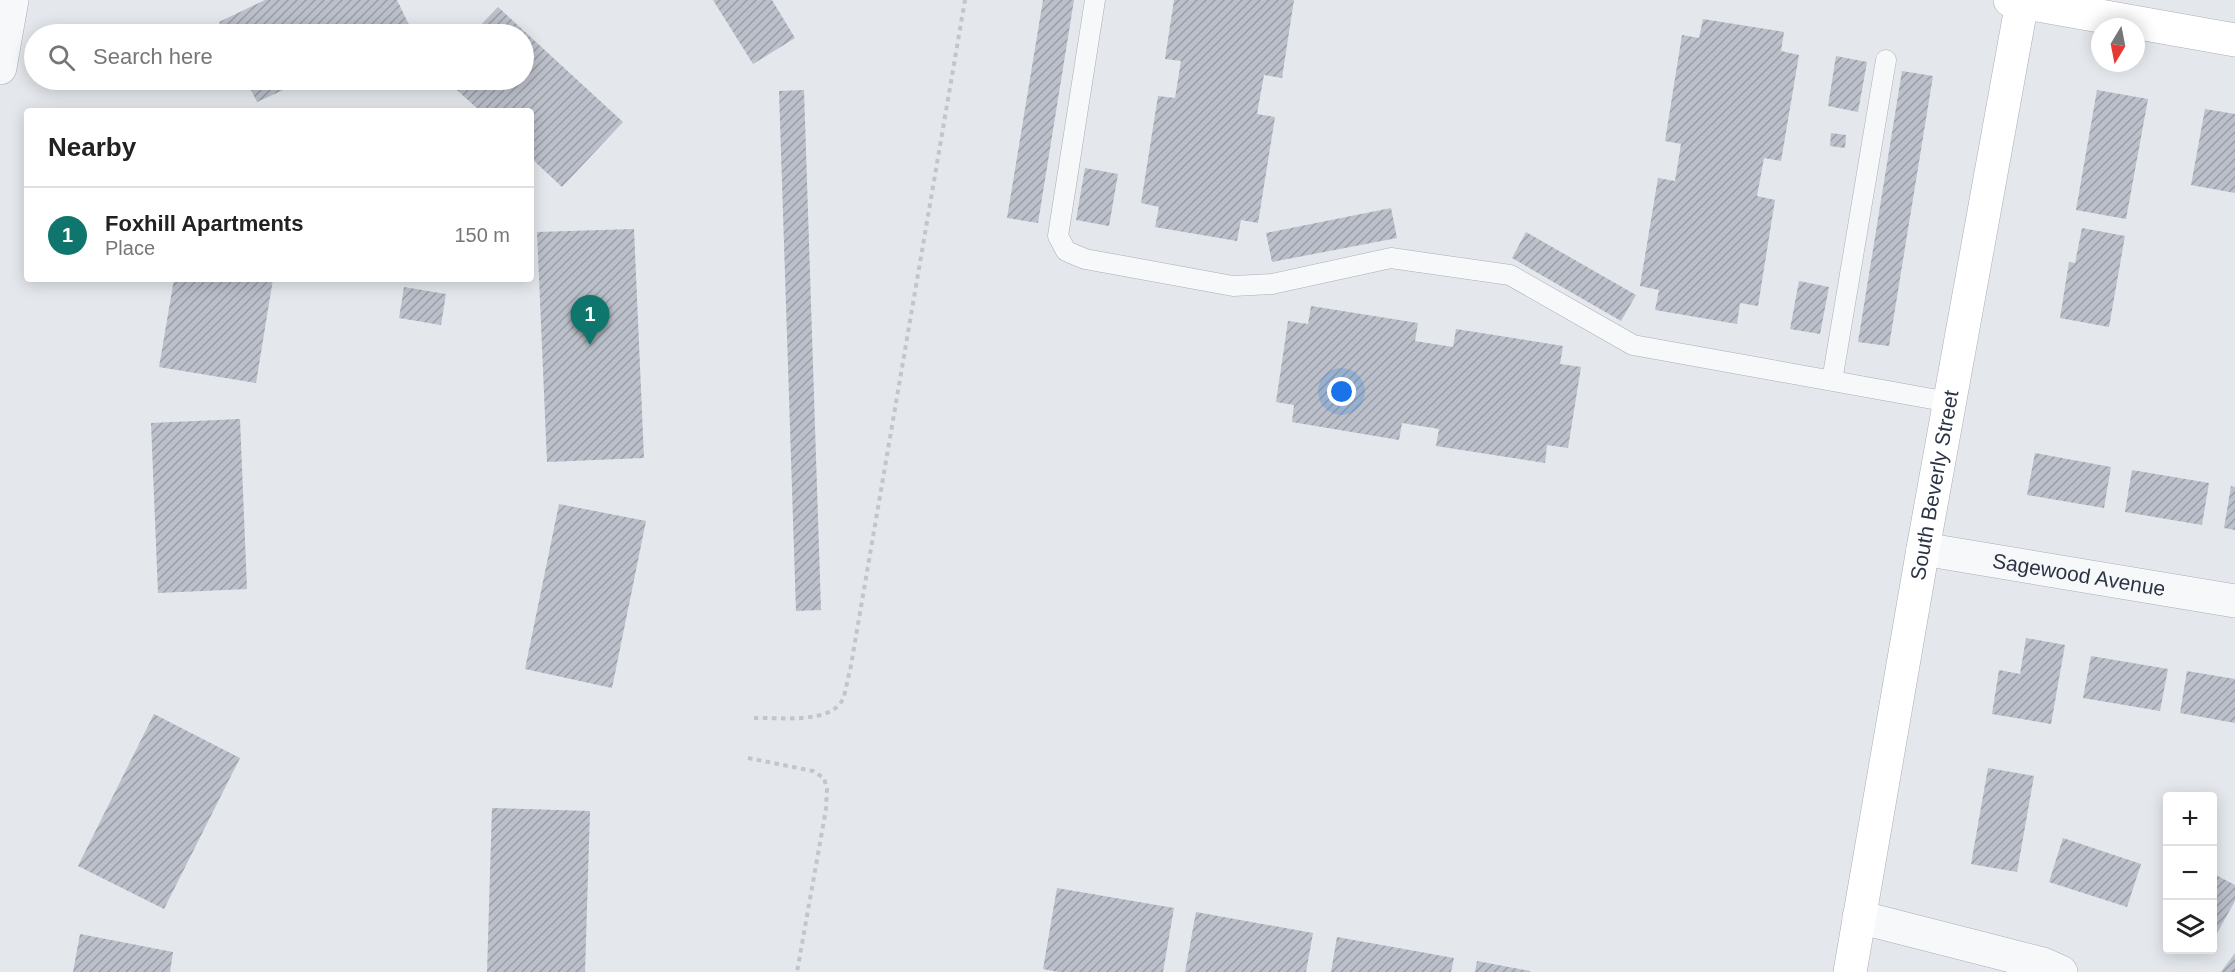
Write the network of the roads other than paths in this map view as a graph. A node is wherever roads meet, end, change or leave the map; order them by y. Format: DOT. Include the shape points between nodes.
graph roads {
  1 [pos="12,0"];
  2 [pos="1095,0"];
  3 [pos="2018,1"];
  4 [pos="2235,40"];
  5 [pos="1886,60"];
  6 [pos="0,68"];
  7 [pos="1832,381"];
  8 [pos="1949,402"];
  9 [pos="1923,549"];
  10 [pos="2235,601"];
  11 [pos="1859,917"];
  12 [pos="1850,972"];
  13 [pos="2061,972"];
  1 -- 6 [label="street"];
  2 -- 7 [label="lane" via="1058,236 1066,251 1085,259 1233,286 1272,284 1392,258 1510,275 1634,345"];
  3 -- 4 [label="street"];
  3 -- 8 [label="street, South Beverly Street"];
  5 -- 7 [label="lane"];
  7 -- 8 [label="lane"];
  8 -- 9 [label="street, South Beverly Street"];
  9 -- 10 [label="street, Sagewood Avenue"];
  9 -- 11 [label="street, South Beverly Street"];
  11 -- 12 [label="street, South Beverly Street"];
  11 -- 13 [label="street"];
}
